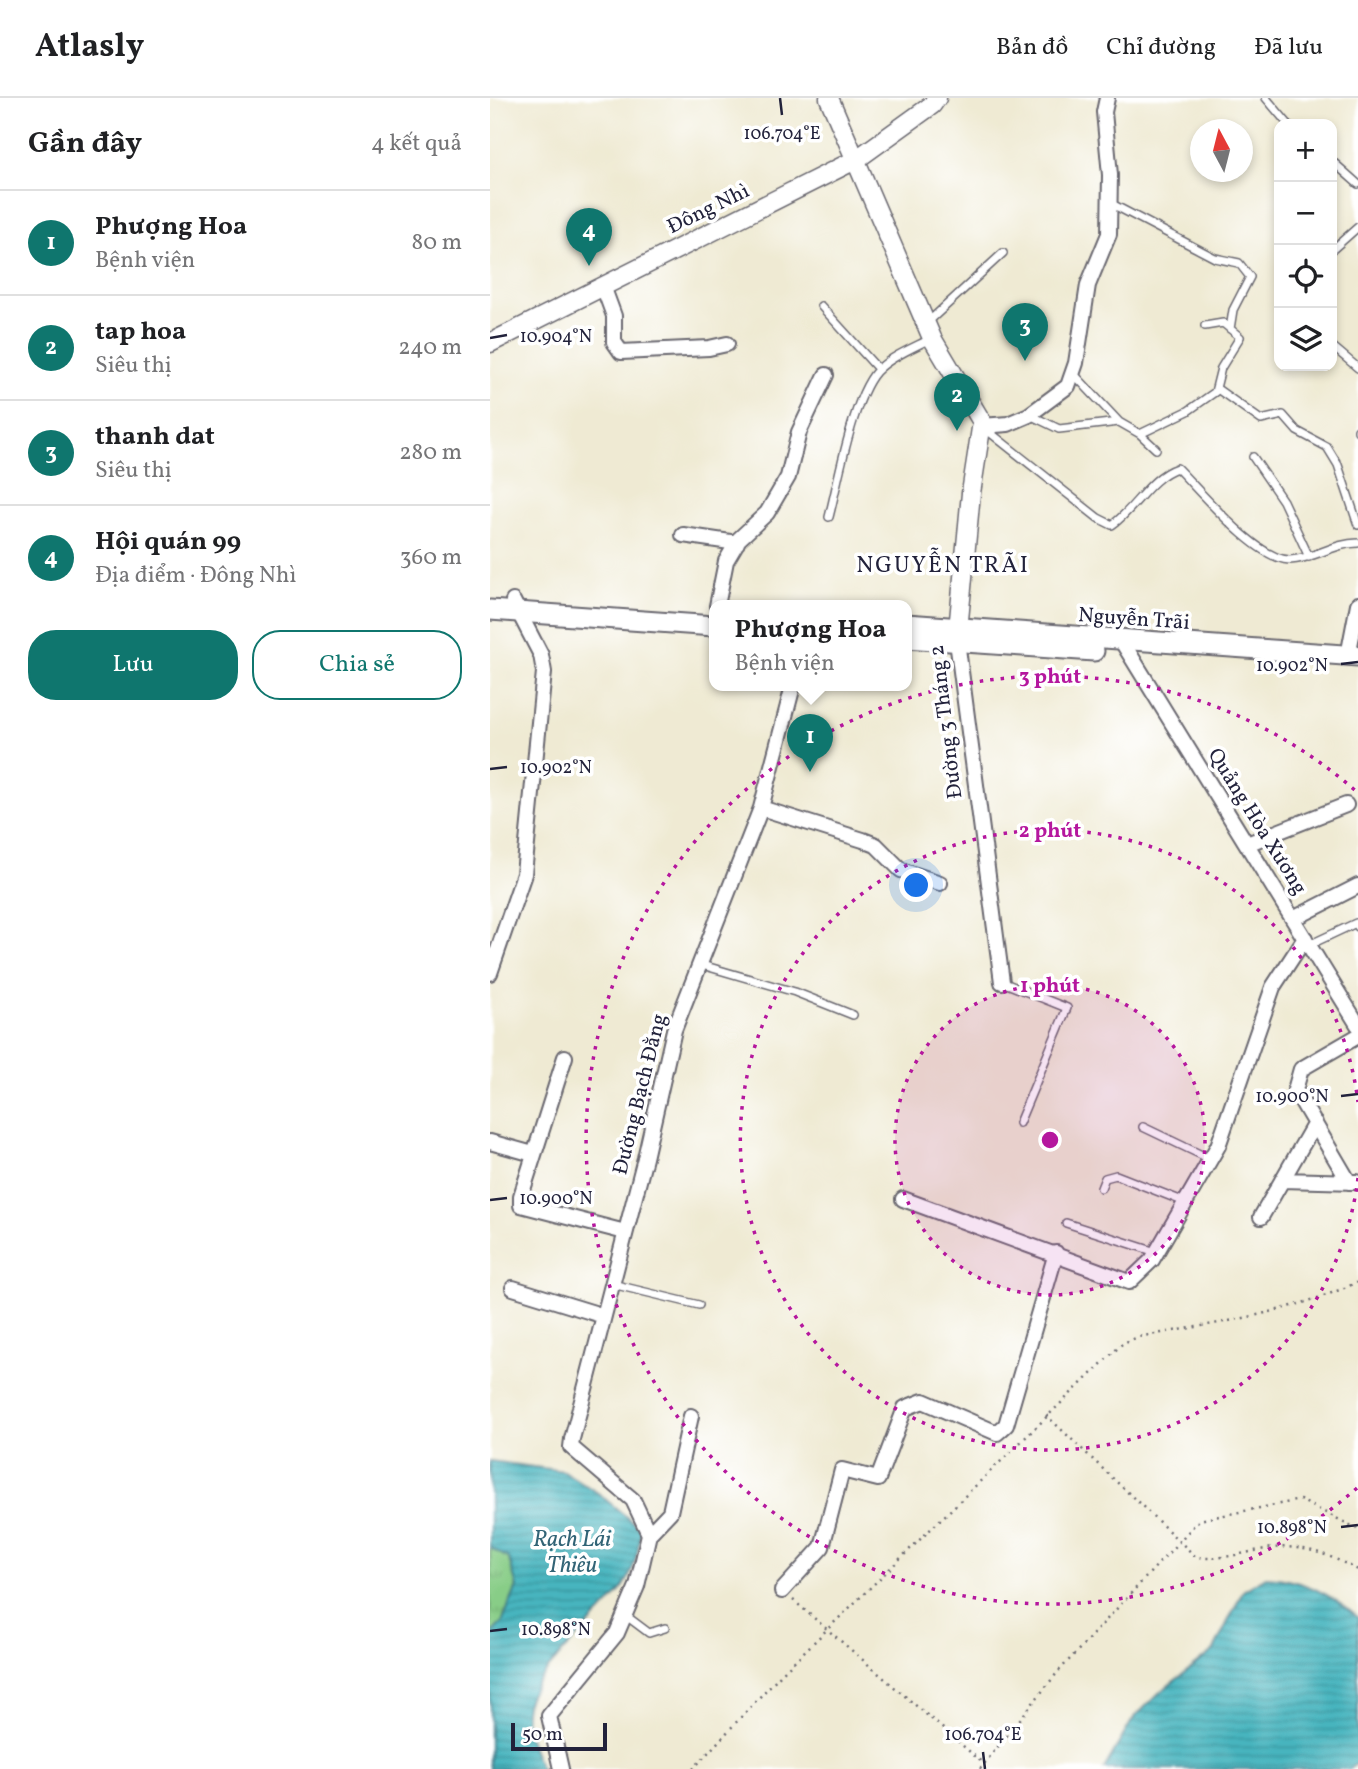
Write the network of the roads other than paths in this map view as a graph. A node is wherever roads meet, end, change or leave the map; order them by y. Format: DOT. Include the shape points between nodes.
graph roads {
  1 [pos="829,98"];
  2 [pos="937,98"];
  3 [pos="1107,98"];
  4 [pos="1266,98"];
  5 [pos="1284,119"];
  6 [pos="857,159"];
  7 [pos="1337,165"];
  8 [pos="1358,184"];
  9 [pos="1109,203"];
  10 [pos="1358,227"];
  11 [pos="1337,246"];
  12 [pos="1003,253"];
  13 [pos="603,286"];
  14 [pos="821,306"];
  15 [pos="1205,326"];
  16 [pos="1230,329"];
  17 [pos="930,330"];
  18 [pos="490,343"];
  19 [pos="727,344"];
  20 [pos="1337,350"];
  21 [pos="1358,368"];
  22 [pos="878,369"];
  23 [pos="1073,373"];
  24 [pos="826,375"];
  25 [pos="1216,388"];
  26 [pos="1029,415"];
  27 [pos="1119,422"];
  28 [pos="982,428"];
  29 [pos="1139,434"];
  30 [pos="1156,449"];
  31 [pos="1253,457"];
  32 [pos="829,517"];
  33 [pos="1358,525"];
  34 [pos="683,535"];
  35 [pos="737,542"];
  36 [pos="1358,543"];
  37 [pos="1309,557"];
  38 [pos="490,599"];
  39 [pos="718,600"];
  40 [pos="1358,604"];
  41 [pos="515,606"];
  42 [pos="490,610"];
  43 [pos="709,613"];
  44 [pos="709,625"];
  45 [pos="912,625"];
  46 [pos="957,634"];
  47 [pos="912,638"];
  48 [pos="1126,646"];
  49 [pos="1355,660"];
  50 [pos="792,691"];
  51 [pos="1346,805"];
  52 [pos="761,808"];
  53 [pos="1247,844"];
  54 [pos="940,883"];
  55 [pos="1358,886"];
  56 [pos="1293,919"];
  57 [pos="1358,927"];
  58 [pos="1307,941"];
  59 [pos="702,965"];
  60 [pos="490,973"];
  61 [pos="1002,982"];
  62 [pos="1351,1000"];
  63 [pos="853,1015"];
  64 [pos="1358,1025"];
  65 [pos="1358,1036"];
  66 [pos="565,1057"];
  67 [pos="1019,1123"];
  68 [pos="1315,1124"];
  69 [pos="1143,1127"];
  70 [pos="490,1142"];
  71 [pos="533,1154"];
  72 [pos="1211,1159"];
  73 [pos="1282,1180"];
  74 [pos="1353,1182"];
  75 [pos="1101,1188"];
  76 [pos="903,1199"];
  77 [pos="1186,1202"];
  78 [pos="1261,1217"];
  79 [pos="1066,1223"];
  80 [pos="625,1232"];
  81 [pos="1157,1252"];
  82 [pos="1056,1253"];
  83 [pos="612,1284"];
  84 [pos="513,1288"];
  85 [pos="699,1305"];
  86 [pos="604,1316"];
  87 [pos="691,1416"];
  88 [pos="648,1540"];
  89 [pos="782,1591"];
  90 [pos="625,1615"];
  91 [pos="665,1628"];
  92 [pos="561,1769"];
  1 -- 6 [label="street"];
  2 -- 6 [label="street, Đông Nhì"];
  3 -- 9 [label="street" via="1104,134"];
  4 -- 5 [label="lane"];
  6 -- 13 [label="street, Đông Nhì"];
  6 -- 17 [label="street"];
  7 -- 8 [label="lane"];
  9 -- 16 [label="lane" via="1215,258 1238,263 1250,277 1233,310"];
  9 -- 23 [label="street" via="1109,234 1088,285"];
  10 -- 11 [label="lane"];
  12 -- 17 [label="lane"];
  13 -- 18 [label="street, Đông Nhì"];
  13 -- 19 [label="street" via="614,316 614,342 621,352"];
  14 -- 22 [label="lane"];
  15 -- 16 [label="lane" via="1223,323"];
  16 -- 25 [label="lane" via="1240,337 1221,368"];
  17 -- 22 [label="lane"];
  17 -- 28 [label="street"];
  20 -- 21 [label="lane"];
  22 -- 32 [label="lane" via="858,408"];
  23 -- 26 [label="street" via="1068,387"];
  23 -- 27 [label="lane"];
  24 -- 35 [label="street" via="799,432 788,477 767,513"];
  25 -- 29 [label="lane" via="1188,411"];
  25 -- 33 [label="lane" via="1261,420 1283,415 1297,431 1327,447 1338,465"];
  26 -- 27 [label="lane" via="1059,429"];
  26 -- 28 [label="street"];
  27 -- 29 [label="lane"];
  28 -- 37 [label="lane" via="1112,525 1168,471 1177,468 1246,539 1286,561"];
  28 -- 46 [label="street, Đường 3 Tháng 2"];
  29 -- 30 [label="lane"];
  31 -- 37 [label="lane" via="1283,501"];
  34 -- 35 [label="street"];
  35 -- 39 [label="street" via="726,561"];
  36 -- 37 [label="lane"];
  38 -- 41 [label="main road"];
  40 -- 49 [label="street"];
  41 -- 42 [label="main road"];
  41 -- 43 [label="main road"];
  41 -- 44 [label="main road"];
  41 -- 60 [label="street" via="541,654 544,672 524,874"];
  45 -- 46 [label="main road, Nguyễn Trãi"];
  46 -- 47 [label="main road, Nguyễn Trãi"];
  46 -- 48 [label="main road, Nguyễn Trãi"];
  46 -- 61 [label="street, Đường 3 Tháng 2"];
  48 -- 49 [label="main road, Nguyễn Trãi"];
  48 -- 53 [label="street, Quảng Hòa Xương"];
  50 -- 52 [label="street, Đường Bạch Đằng"];
  51 -- 53 [label="street"];
  52 -- 54 [label="street" via="876,845 901,870"];
  52 -- 59 [label="street, Đường Bạch Đằng"];
  53 -- 56 [label="street, Quảng Hòa Xương"];
  55 -- 56 [label="street"];
  56 -- 58 [label="street, Quảng Hòa Xương"];
  57 -- 58 [label="lane" via="1356,923"];
  58 -- 62 [label="street, Quảng Hòa Xương"];
  58 -- 72 [label="street" via="1273,987"];
  59 -- 63 [label="lane" via="795,992"];
  59 -- 80 [label="street, Đường Bạch Đằng" via="674,1030"];
  61 -- 67 [label="lane, Đường 3 Tháng 2" via="1067,1008"];
  62 -- 64 [label="street, Quảng Hòa Xương"];
  65 -- 68 [label="street" via="1301,1069 1295,1090"];
  66 -- 71 [label="street"];
  68 -- 73 [label="street"];
  68 -- 74 [label="street"];
  69 -- 72 [label="lane"];
  70 -- 71 [label="street"];
  71 -- 80 [label="street" via="521,1205"];
  72 -- 77 [label="street"];
  73 -- 74 [label="street"];
  73 -- 78 [label="street"];
  75 -- 77 [label="lane" via="1105,1178 1116,1175"];
  76 -- 82 [label="street"];
  77 -- 81 [label="street"];
  79 -- 81 [label="lane"];
  80 -- 83 [label="street, Đường Bạch Đằng"];
  81 -- 82 [label="street" via="1129,1282"];
  82 -- 89 [label="street" via="1006,1425 998,1433 923,1401 905,1408 878,1479 842,1470 822,1547"];
  83 -- 85 [label="lane"];
  83 -- 86 [label="street, Đường Bạch Đằng"];
  84 -- 86 [label="street"];
  86 -- 88 [label="street, Đường Bạch Đằng" via="571,1447 633,1500"];
  87 -- 88 [label="street" via="670,1512"];
  88 -- 90 [label="street"];
  90 -- 91 [label="lane" via="649,1633"];
  90 -- 92 [label="street" via="617,1633 549,1716"];
}
